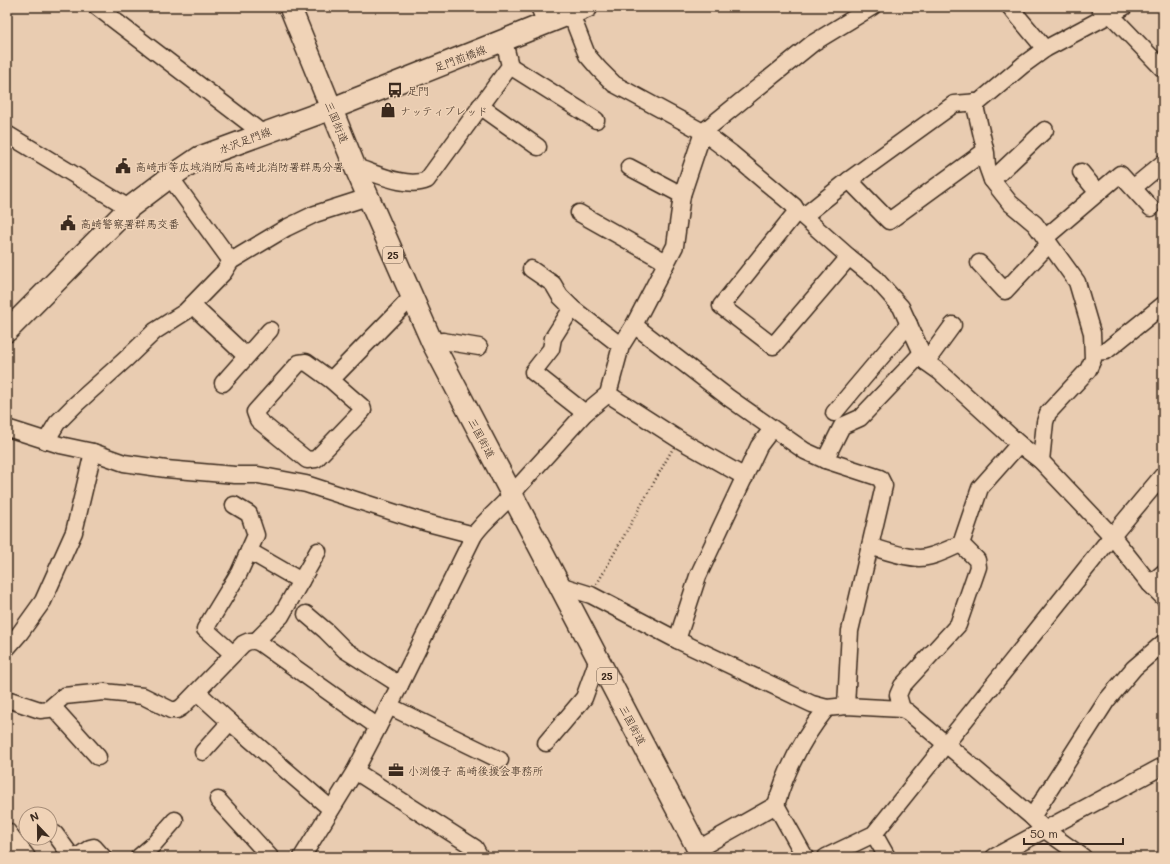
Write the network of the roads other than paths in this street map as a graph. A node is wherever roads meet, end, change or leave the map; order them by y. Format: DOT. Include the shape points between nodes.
graph roads {
  1 [pos="97,7"];
  2 [pos="290,7"];
  3 [pos="872,7"];
  4 [pos="1010,7"];
  5 [pos="1124,7"];
  6 [pos="579,11"];
  7 [pos="1105,11"];
  8 [pos="543,15"];
  9 [pos="504,41"];
  10 [pos="1045,49"];
  11 [pos="510,66"];
  12 [pos="1163,69"];
  13 [pos="974,102"];
  14 [pos="480,106"];
  15 [pos="331,109"];
  16 [pos="596,120"];
  17 [pos="1045,130"];
  18 [pos="703,132"];
  19 [pos="262,133"];
  20 [pos="7,134"];
  21 [pos="538,147"];
  22 [pos="985,151"];
  23 [pos="1163,163"];
  24 [pos="355,166"];
  25 [pos="629,167"];
  26 [pos="1081,172"];
  27 [pos="170,177"];
  28 [pos="849,180"];
  29 [pos="992,180"];
  30 [pos="1133,188"];
  31 [pos="1098,193"];
  32 [pos="682,195"];
  33 [pos="368,197"];
  34 [pos="129,208"];
  35 [pos="1152,208"];
  36 [pos="579,213"];
  37 [pos="801,213"];
  38 [pos="1047,241"];
  39 [pos="849,257"];
  40 [pos="231,261"];
  41 [pos="666,262"];
  42 [pos="979,262"];
  43 [pos="531,269"];
  44 [pos="411,298"];
  45 [pos="1163,305"];
  46 [pos="192,306"];
  47 [pos="572,308"];
  48 [pos="909,324"];
  49 [pos="634,325"];
  50 [pos="953,325"];
  51 [pos="270,330"];
  52 [pos="7,331"];
  53 [pos="432,342"];
  54 [pos="621,346"];
  55 [pos="479,347"];
  56 [pos="1094,352"];
  57 [pos="246,356"];
  58 [pos="924,357"];
  59 [pos="330,380"];
  60 [pos="223,383"];
  61 [pos="608,394"];
  62 [pos="585,413"];
  63 [pos="834,413"];
  64 [pos="7,428"];
  65 [pos="772,429"];
  66 [pos="46,441"];
  67 [pos="1019,444"];
  68 [pos="93,452"];
  69 [pos="826,460"];
  70 [pos="1041,461"];
  71 [pos="1163,476"];
  72 [pos="745,477"];
  73 [pos="512,496"];
  74 [pos="234,505"];
  75 [pos="474,535"];
  76 [pos="1112,536"];
  77 [pos="961,544"];
  78 [pos="870,546"];
  79 [pos="249,551"];
  80 [pos="318,551"];
  81 [pos="1163,573"];
  82 [pos="301,581"];
  83 [pos="1150,584"];
  84 [pos="559,585"];
  85 [pos="1163,597"];
  86 [pos="306,614"];
  87 [pos="677,640"];
  88 [pos="256,641"];
  89 [pos="1163,643"];
  90 [pos="7,648"];
  91 [pos="233,654"];
  92 [pos="598,659"];
  93 [pos="400,685"];
  94 [pos="197,692"];
  95 [pos="7,699"];
  96 [pos="389,706"];
  97 [pos="846,706"];
  98 [pos="53,707"];
  99 [pos="827,708"];
  100 [pos="902,709"];
  101 [pos="230,722"];
  102 [pos="378,727"];
  103 [pos="546,743"];
  104 [pos="945,744"];
  105 [pos="203,752"];
  106 [pos="98,757"];
  107 [pos="500,760"];
  108 [pos="1163,766"];
  109 [pos="355,771"];
  110 [pos="218,800"];
  111 [pos="776,805"];
  112 [pos="331,809"];
  113 [pos="1032,818"];
  114 [pos="176,820"];
  115 [pos="1045,830"];
  116 [pos="7,832"];
  117 [pos="874,834"];
  118 [pos="58,839"];
  119 [pos="700,853"];
  120 [pos="25,856"];
  121 [pos="72,857"];
  122 [pos="78,857"];
  123 [pos="103,857"];
  124 [pos="139,857"];
  125 [pos="270,857"];
  126 [pos="302,857"];
  127 [pos="480,857"];
  128 [pos="805,857"];
  129 [pos="826,857"];
  130 [pos="887,857"];
  131 [pos="994,857"];
  132 [pos="1083,857"];
  1 -- 19 [label="street"];
  2 -- 15 [label="main road, 三国街道 / 25"];
  3 -- 18 [label="street" via="813,43"];
  4 -- 10 [label="street"];
  5 -- 7 [label="street"];
  6 -- 8 [label="main road, 足門前橋線"];
  6 -- 18 [label="street" via="587,55 614,84"];
  7 -- 10 [label="street"];
  7 -- 12 [label="street"];
  8 -- 9 [label="main road, 足門前橋線"];
  9 -- 11 [label="street"];
  9 -- 15 [label="main road, 足門前橋線"];
  10 -- 13 [label="street" via="979,102"];
  11 -- 14 [label="street"];
  11 -- 16 [label="street"];
  13 -- 22 [label="street"];
  13 -- 28 [label="street" via="954,104"];
  14 -- 21 [label="street"];
  14 -- 24 [label="street" via="427,180 420,183 405,182"];
  15 -- 19 [label="main road, 水沢足門線"];
  15 -- 24 [label="main road, 三国街道 / 25"];
  17 -- 29 [label="street"];
  18 -- 32 [label="street"];
  18 -- 37 [label="street"];
  19 -- 27 [label="main road, 水沢足門線" via="200,157"];
  20 -- 34 [label="street"];
  22 -- 28 [label="street" via="889,221"];
  22 -- 29 [label="street"];
  23 -- 30 [label="street"];
  24 -- 33 [label="main road, 三国街道 / 25"];
  25 -- 32 [label="street"];
  26 -- 31 [label="street"];
  27 -- 34 [label="main road, 水沢足門線"];
  27 -- 40 [label="street"];
  28 -- 37 [label="street"];
  29 -- 38 [label="street" via="1010,203 1035,224"];
  30 -- 31 [label="street" via="1120,174"];
  30 -- 35 [label="street"];
  31 -- 38 [label="street"];
  32 -- 41 [label="street" via="674,246"];
  33 -- 40 [label="street" via="315,214"];
  33 -- 44 [label="main road, 三国街道 / 25"];
  34 -- 52 [label="main road, 水沢足門線"];
  36 -- 41 [label="street"];
  37 -- 39 [label="street"];
  37 -- 39 [label="street" via="721,306 773,346"];
  38 -- 42 [label="street" via="1005,291"];
  38 -- 56 [label="street" via="1077,282 1092,333"];
  39 -- 48 [label="street" via="875,278 901,307"];
  40 -- 46 [label="street"];
  41 -- 49 [label="street"];
  43 -- 47 [label="street" via="553,284"];
  44 -- 53 [label="main road, 三国街道 / 25"];
  44 -- 59 [label="street"];
  45 -- 56 [label="street" via="1106,351"];
  46 -- 57 [label="street"];
  46 -- 66 [label="street" via="155,331 76,404 57,423"];
  47 -- 54 [label="street"];
  47 -- 62 [label="street" via="553,338 551,349 533,372"];
  48 -- 58 [label="street"];
  48 -- 63 [label="street"];
  49 -- 54 [label="street"];
  49 -- 65 [label="street"];
  50 -- 58 [label="street"];
  51 -- 57 [label="street"];
  53 -- 55 [label="street" via="443,341"];
  53 -- 73 [label="main road, 三国街道 / 25"];
  54 -- 61 [label="street"];
  56 -- 70 [label="street" via="1094,359 1088,370 1048,413"];
  57 -- 60 [label="street"];
  58 -- 67 [label="street"];
  58 -- 69 [label="street" via="860,418 842,426"];
  59 -- 59 [label="street" via="363,410 316,459 307,460 258,420 256,412 299,363 306,362"];
  61 -- 62 [label="street"];
  61 -- 72 [label="street" via="678,439"];
  62 -- 73 [label="street"];
  64 -- 66 [label="street"];
  65 -- 69 [label="street" via="805,451"];
  65 -- 72 [label="street" via="759,446"];
  66 -- 68 [label="street"];
  67 -- 70 [label="street"];
  67 -- 77 [label="street" via="980,488"];
  68 -- 75 [label="street" via="124,463 166,469 258,475 306,484 424,522"];
  68 -- 90 [label="street" via="74,532 43,601"];
  69 -- 78 [label="street" via="880,478 884,486"];
  70 -- 76 [label="street"];
  71 -- 76 [label="street"];
  72 -- 87 [label="street" via="698,576"];
  73 -- 75 [label="street"];
  73 -- 84 [label="main road, 三国街道 / 25"];
  74 -- 79 [label="street" via="249,514 256,535"];
  75 -- 93 [label="street"];
  76 -- 83 [label="street"];
  76 -- 104 [label="street"];
  77 -- 78 [label="street" via="920,558 898,555"];
  77 -- 100 [label="street" via="977,560 978,567 958,625 902,686 898,695"];
  78 -- 97 [label="street" via="850,631"];
  79 -- 82 [label="street"];
  79 -- 91 [label="street" via="239,573 205,629"];
  80 -- 82 [label="street"];
  81 -- 83 [label="street"];
  82 -- 88 [label="street" via="281,616"];
  83 -- 85 [label="street"];
  84 -- 87 [label="street" via="591,594"];
  84 -- 92 [label="main road, 三国街道 / 25"];
  86 -- 93 [label="street" via="345,650"];
  87 -- 99 [label="street" via="812,704"];
  88 -- 91 [label="street" via="246,641"];
  88 -- 102 [label="street"];
  89 -- 113 [label="street" via="1134,668 1107,700"];
  91 -- 94 [label="street"];
  92 -- 103 [label="street" via="584,698"];
  92 -- 119 [label="main road, 三国街道 / 25"];
  93 -- 96 [label="street"];
  94 -- 98 [label="street" via="177,710 143,696 104,692 64,696"];
  94 -- 101 [label="street"];
  95 -- 98 [label="street" via="40,710"];
  96 -- 102 [label="street"];
  96 -- 107 [label="street"];
  97 -- 99 [label="street"];
  97 -- 100 [label="street"];
  98 -- 106 [label="street"];
  99 -- 111 [label="street" via="798,751"];
  100 -- 104 [label="street"];
  101 -- 105 [label="street"];
  101 -- 112 [label="street"];
  102 -- 109 [label="street"];
  104 -- 113 [label="street"];
  104 -- 117 [label="street"];
  108 -- 115 [label="street"];
  109 -- 112 [label="street"];
  109 -- 127 [label="street" via="476,848"];
  110 -- 125 [label="street"];
  111 -- 119 [label="street"];
  111 -- 128 [label="street"];
  112 -- 126 [label="street"];
  113 -- 115 [label="street"];
  114 -- 124 [label="street"];
  115 -- 131 [label="street"];
  115 -- 132 [label="street"];
  116 -- 120 [label="street"];
  117 -- 129 [label="street"];
  117 -- 130 [label="street"];
  118 -- 121 [label="street"];
  122 -- 123 [label="street" via="94,847"];
}
